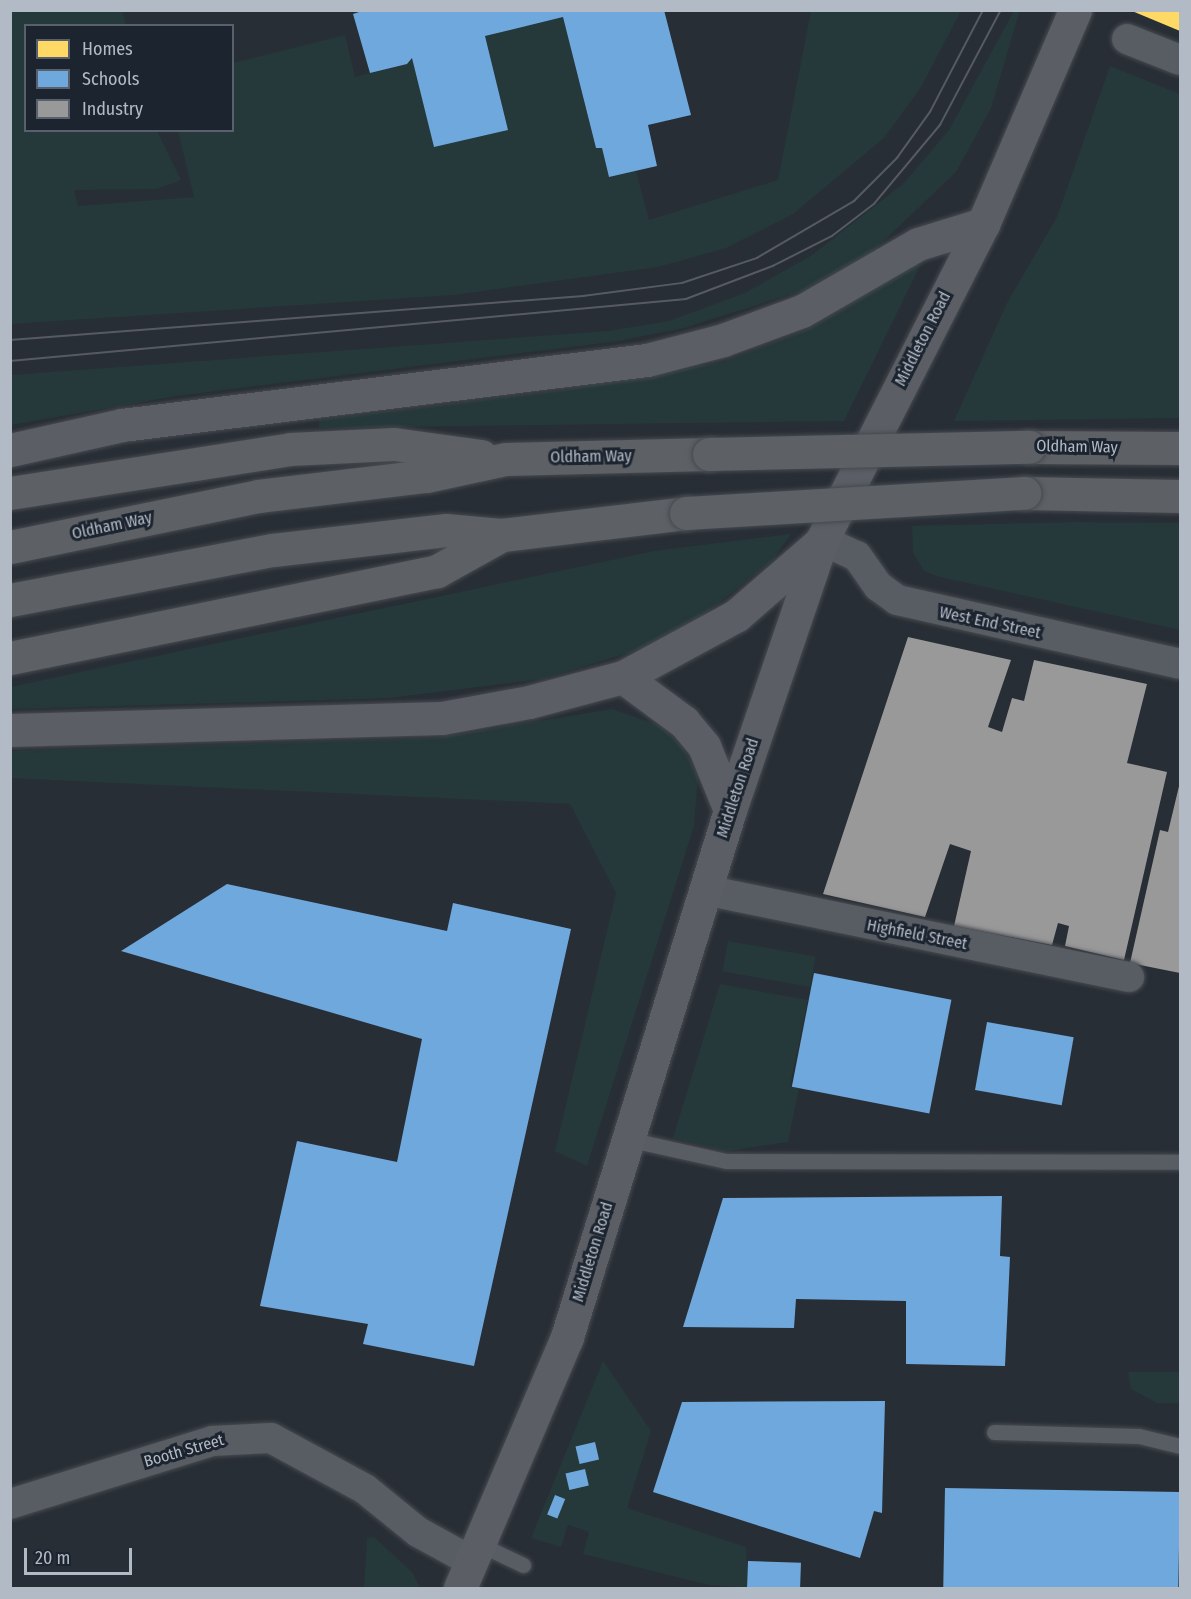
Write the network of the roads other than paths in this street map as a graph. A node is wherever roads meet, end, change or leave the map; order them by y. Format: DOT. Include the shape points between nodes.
graph roads {
  1 [pos="1075,10"];
  2 [pos="1127,39"];
  3 [pos="1180,60"];
  4 [pos="983,224"];
  5 [pos="1180,448"];
  6 [pos="10,450"];
  7 [pos="506,459"];
  8 [pos="10,493"];
  9 [pos="1180,496"];
  10 [pos="502,535"];
  11 [pos="822,540"];
  12 [pos="10,547"];
  13 [pos="10,600"];
  14 [pos="10,658"];
  15 [pos="1180,664"];
  16 [pos="623,677"];
  17 [pos="10,730"];
  18 [pos="730,810"];
  19 [pos="705,890"];
  20 [pos="1129,977"];
  21 [pos="627,1139"];
  22 [pos="1180,1162"];
  23 [pos="994,1432"];
  24 [pos="1180,1446"];
  25 [pos="10,1504"];
  26 [pos="470,1564"];
  27 [pos="523,1565"];
  1 -- 4 [label="main road, Middleton Road"];
  2 -- 3 [label="street"];
  4 -- 6 [label="main road" via="918,244 802,311 723,340 647,360 122,425"];
  4 -- 11 [label="main road, Middleton Road"];
  5 -- 7 [label="highway, Oldham Way, bridge" via="1029,447"];
  7 -- 8 [label="highway" via="394,444 290,449"];
  7 -- 12 [label="highway, Oldham Way" via="426,476 258,496"];
  9 -- 10 [label="highway, bridge" via="1024,493 686,513"];
  10 -- 13 [label="highway" via="446,530 273,550"];
  10 -- 14 [label="highway" via="437,571"];
  11 -- 15 [label="street, West End Street" via="857,556 878,586 897,600"];
  11 -- 16 [label="main road" via="737,615"];
  11 -- 18 [label="main road, Middleton Road"];
  16 -- 17 [label="main road" via="442,718"];
  16 -- 18 [label="main road" via="684,722 704,746"];
  18 -- 19 [label="main road, Middleton Road"];
  19 -- 20 [label="street, Highfield Street"];
  19 -- 21 [label="main road, Middleton Road"];
  21 -- 22 [label="lane" via="726,1161"];
  21 -- 26 [label="main road, Middleton Road" via="560,1356"];
  23 -- 24 [label="lane" via="1139,1436"];
  25 -- 26 [label="street, Booth Street" via="246,1436 295,1448 365,1490 418,1532"];
  26 -- 27 [label="lane"];
}
